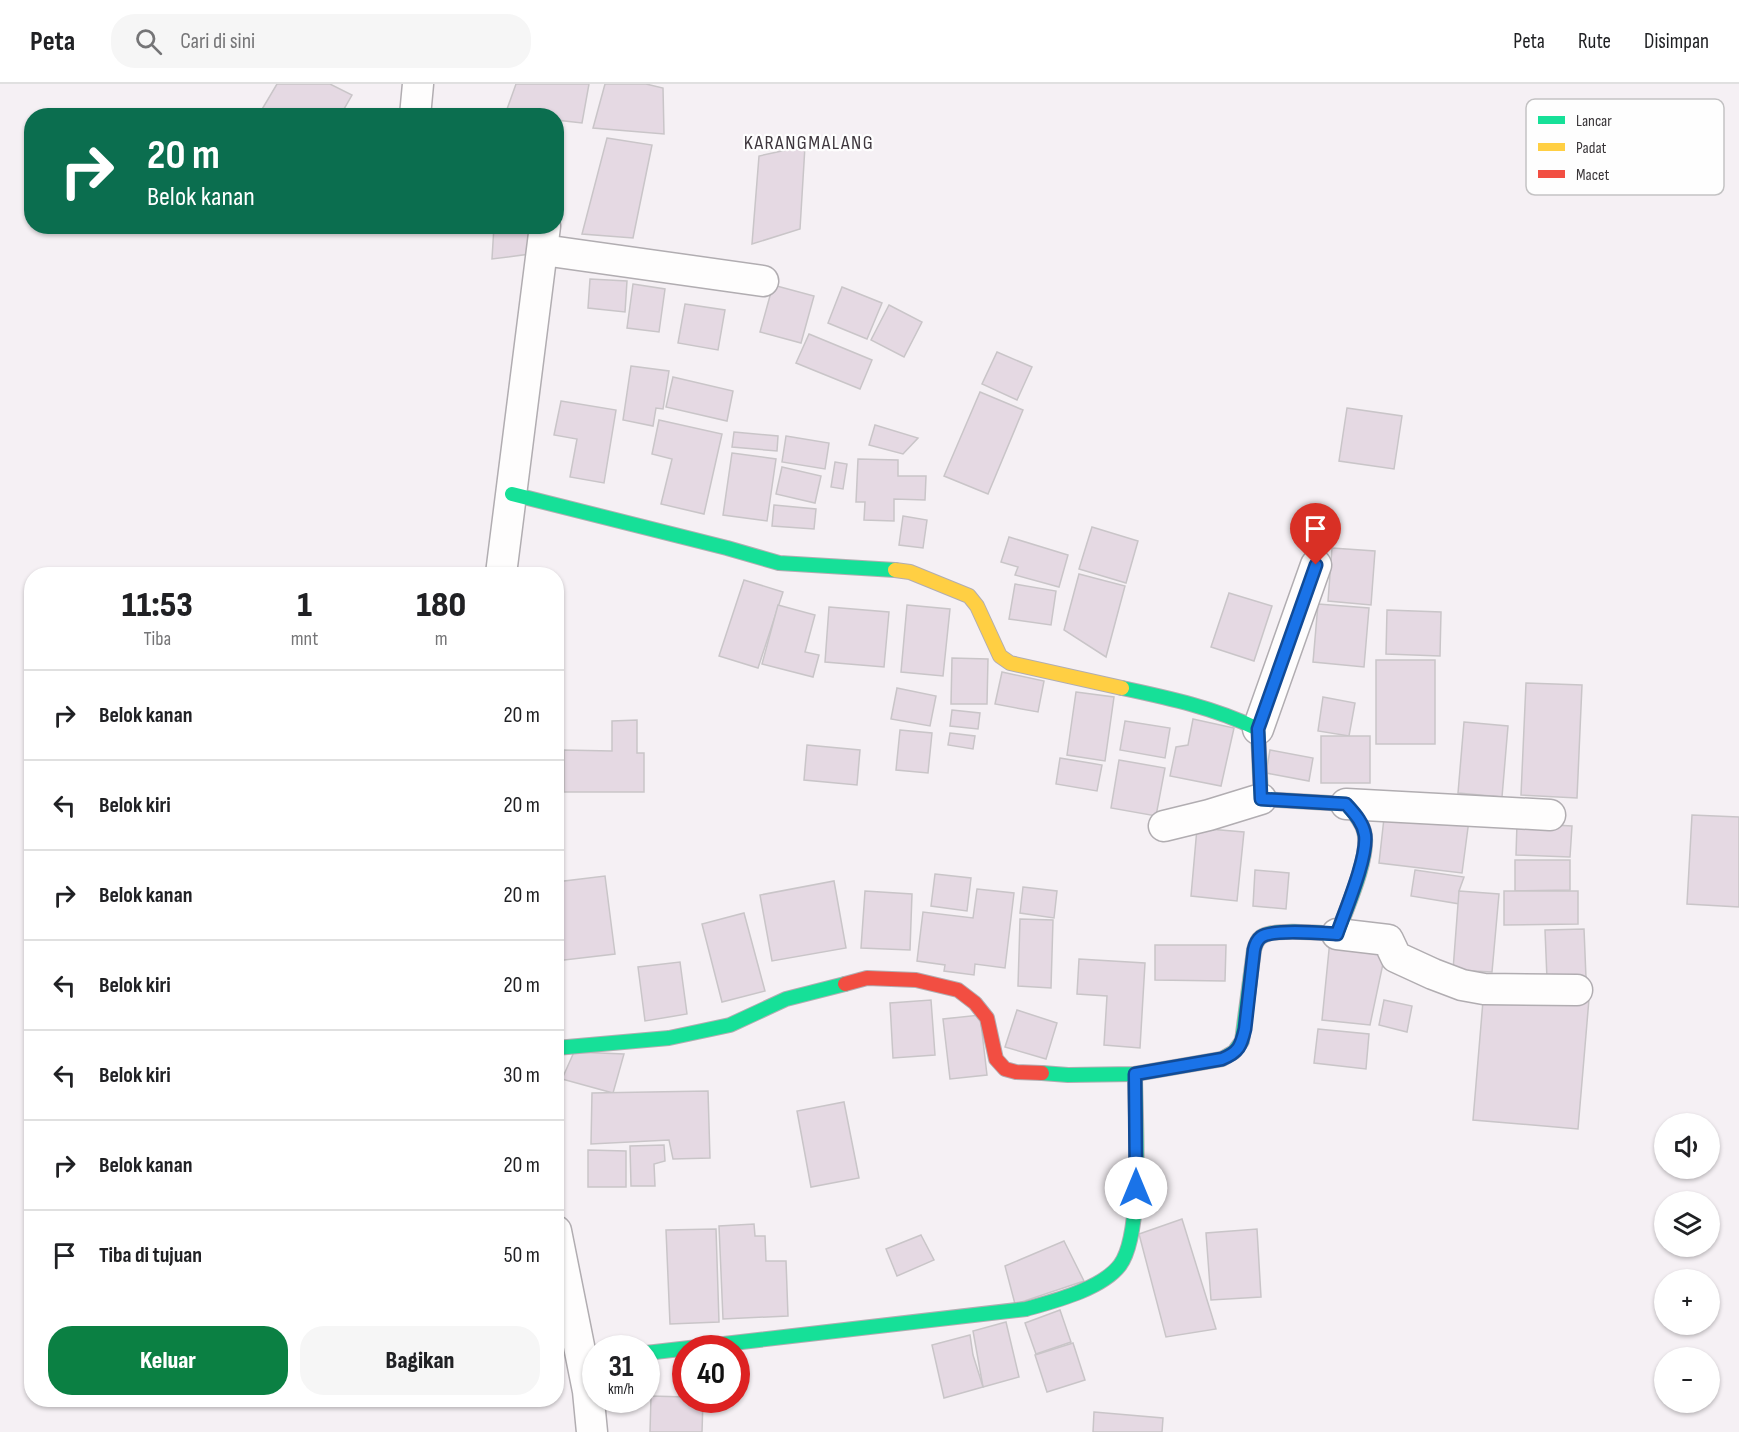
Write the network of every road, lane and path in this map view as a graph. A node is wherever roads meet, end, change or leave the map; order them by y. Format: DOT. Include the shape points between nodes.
graph roads {
  1 [pos="418,84"];
  2 [pos="416,108"];
  3 [pos="544,238"];
  4 [pos="763,281"];
  5 [pos="512,494"];
  6 [pos="1316,565"];
  7 [pos="502,567"];
  8 [pos="1258,729"];
  9 [pos="1261,799"];
  10 [pos="1346,804"];
  11 [pos="1551,815"];
  12 [pos="1164,826"];
  13 [pos="1337,934"];
  14 [pos="1577,990"];
  15 [pos="564,1047"];
  16 [pos="1135,1074"];
  17 [pos="564,1263"];
  18 [pos="582,1336"];
  19 [pos="660,1351"];
  20 [pos="590,1413"];
  21 [pos="592,1432"];
  1 -- 2 [label="street"];
  3 -- 4 [label="street"];
  3 -- 5 [label="street"];
  5 -- 7 [label="street"];
  5 -- 8 [label="street" via="778,563 910,572 969,596 1000,656 1010,663 1183,701"];
  6 -- 8 [label="street"];
  8 -- 9 [label="street"];
  9 -- 10 [label="street"];
  9 -- 12 [label="street"];
  10 -- 11 [label="street"];
  10 -- 13 [label="street" via="1361,824 1366,844"];
  13 -- 14 [label="street" via="1388,940 1396,957 1462,985 1484,989"];
  13 -- 16 [label="street" via="1279,933 1261,937 1254,950 1245,1029 1238,1049 1222,1059"];
  15 -- 16 [label="street" via="669,1038 730,1025 786,999 877,978 916,980 958,990 987,1018 996,1059 1005,1069 1068,1075"];
  16 -- 19 [label="street" via="1134,1221 1121,1264 1109,1276 1072,1296 1026,1309"];
  17 -- 18 [label="street"];
  20 -- 21 [label="street"];
}
